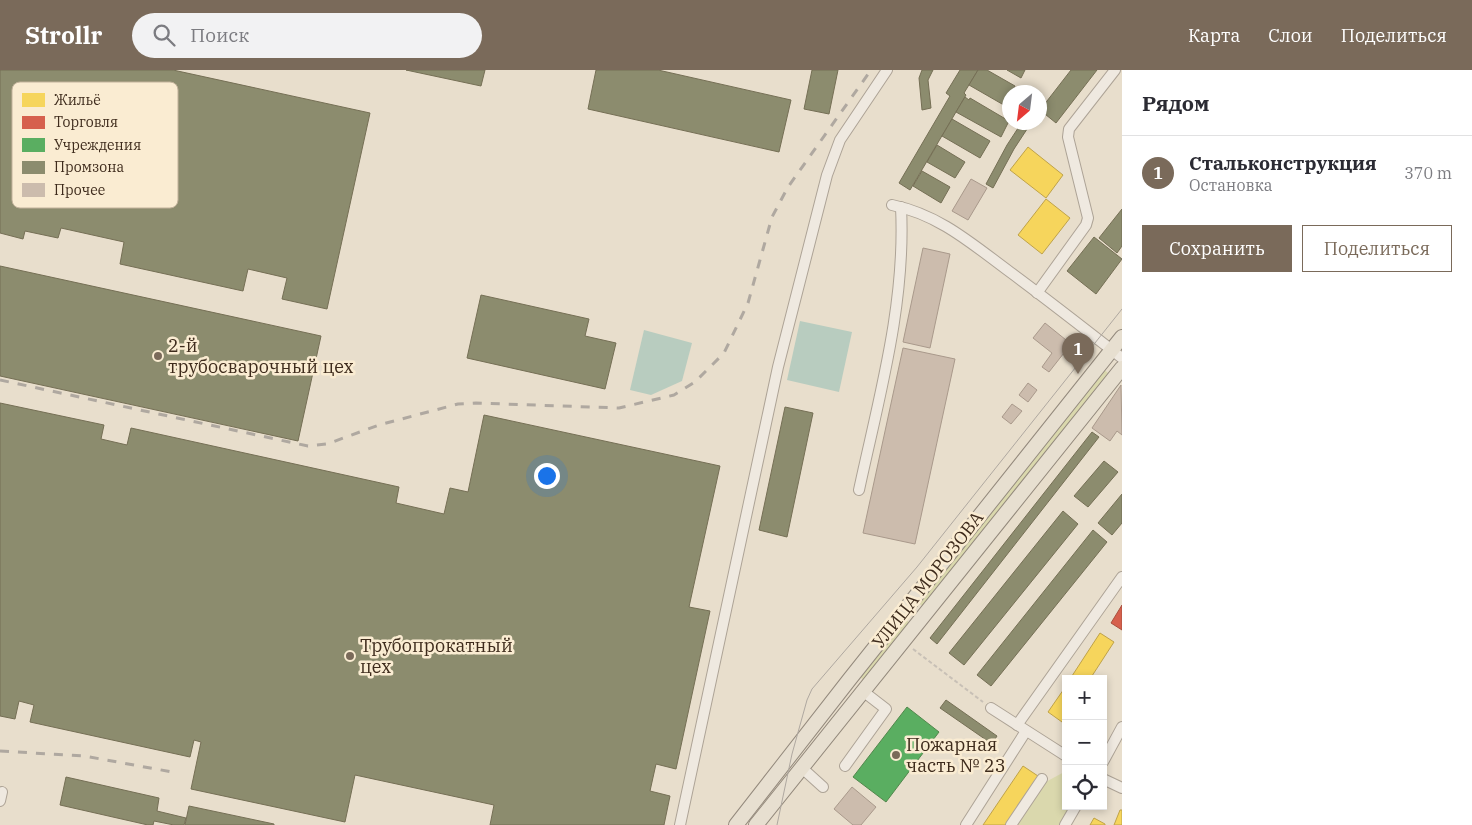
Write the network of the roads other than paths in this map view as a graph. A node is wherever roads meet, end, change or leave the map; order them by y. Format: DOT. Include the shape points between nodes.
graph roads {
  1 [pos="887,70"];
  2 [pos="1115,70"];
  3 [pos="1037,293"];
  4 [pos="1122,337"];
  5 [pos="1117,354"];
  6 [pos="1122,368"];
  7 [pos="860,490"];
  8 [pos="1122,577"];
  9 [pos="907,607"];
  10 [pos="923,618"];
  11 [pos="849,680"];
  12 [pos="864,692"];
  13 [pos="991,708"];
  14 [pos="1017,725"];
  15 [pos="1122,727"];
  16 [pos="1026,732"];
  17 [pos="1062,754"];
  18 [pos="1107,755"];
  19 [pos="845,766"];
  20 [pos="802,768"];
  21 [pos="1042,779"];
  22 [pos="1107,780"];
  23 [pos="823,787"];
  24 [pos="1122,788"];
  25 [pos="1074,810"];
  26 [pos="680,825"];
  27 [pos="736,825"];
  28 [pos="756,825"];
  29 [pos="966,825"];
  30 [pos="1010,825"];
  31 [pos="1065,825"];
  1 -- 26 [label="street" via="840,140 827,175 778,368"];
  2 -- 3 [label="street" via="1069,129 1068,137 1088,218"];
  3 -- 5 [label="street"];
  3 -- 7 [label="street" via="944,224 897,206 903,239 894,325"];
  4 -- 5 [label="main road, УЛИЦА МОРОЗОВА"];
  5 -- 9 [label="main road, УЛИЦА МОРОЗОВА"];
  6 -- 10 [label="main road, УЛИЦА МОРОЗОВА"];
  8 -- 14 [label="street"];
  9 -- 10 [label="main road"];
  9 -- 11 [label="main road, УЛИЦА МОРОЗОВА"];
  10 -- 12 [label="main road, УЛИЦА МОРОЗОВА"];
  11 -- 12 [label="main road"];
  11 -- 27 [label="main road, УЛИЦА МОРОЗОВА"];
  12 -- 19 [label="street" via="886,710"];
  12 -- 20 [label="main road, УЛИЦА МОРОЗОВА"];
  13 -- 14 [label="street"];
  14 -- 16 [label="street"];
  15 -- 18 [label="street"];
  16 -- 17 [label="street"];
  16 -- 29 [label="street"];
  20 -- 23 [label="street"];
  20 -- 28 [label="main road, УЛИЦА МОРОЗОВА"];
  21 -- 30 [label="street"];
  22 -- 24 [label="street"];
  25 -- 31 [label="street"];
}
